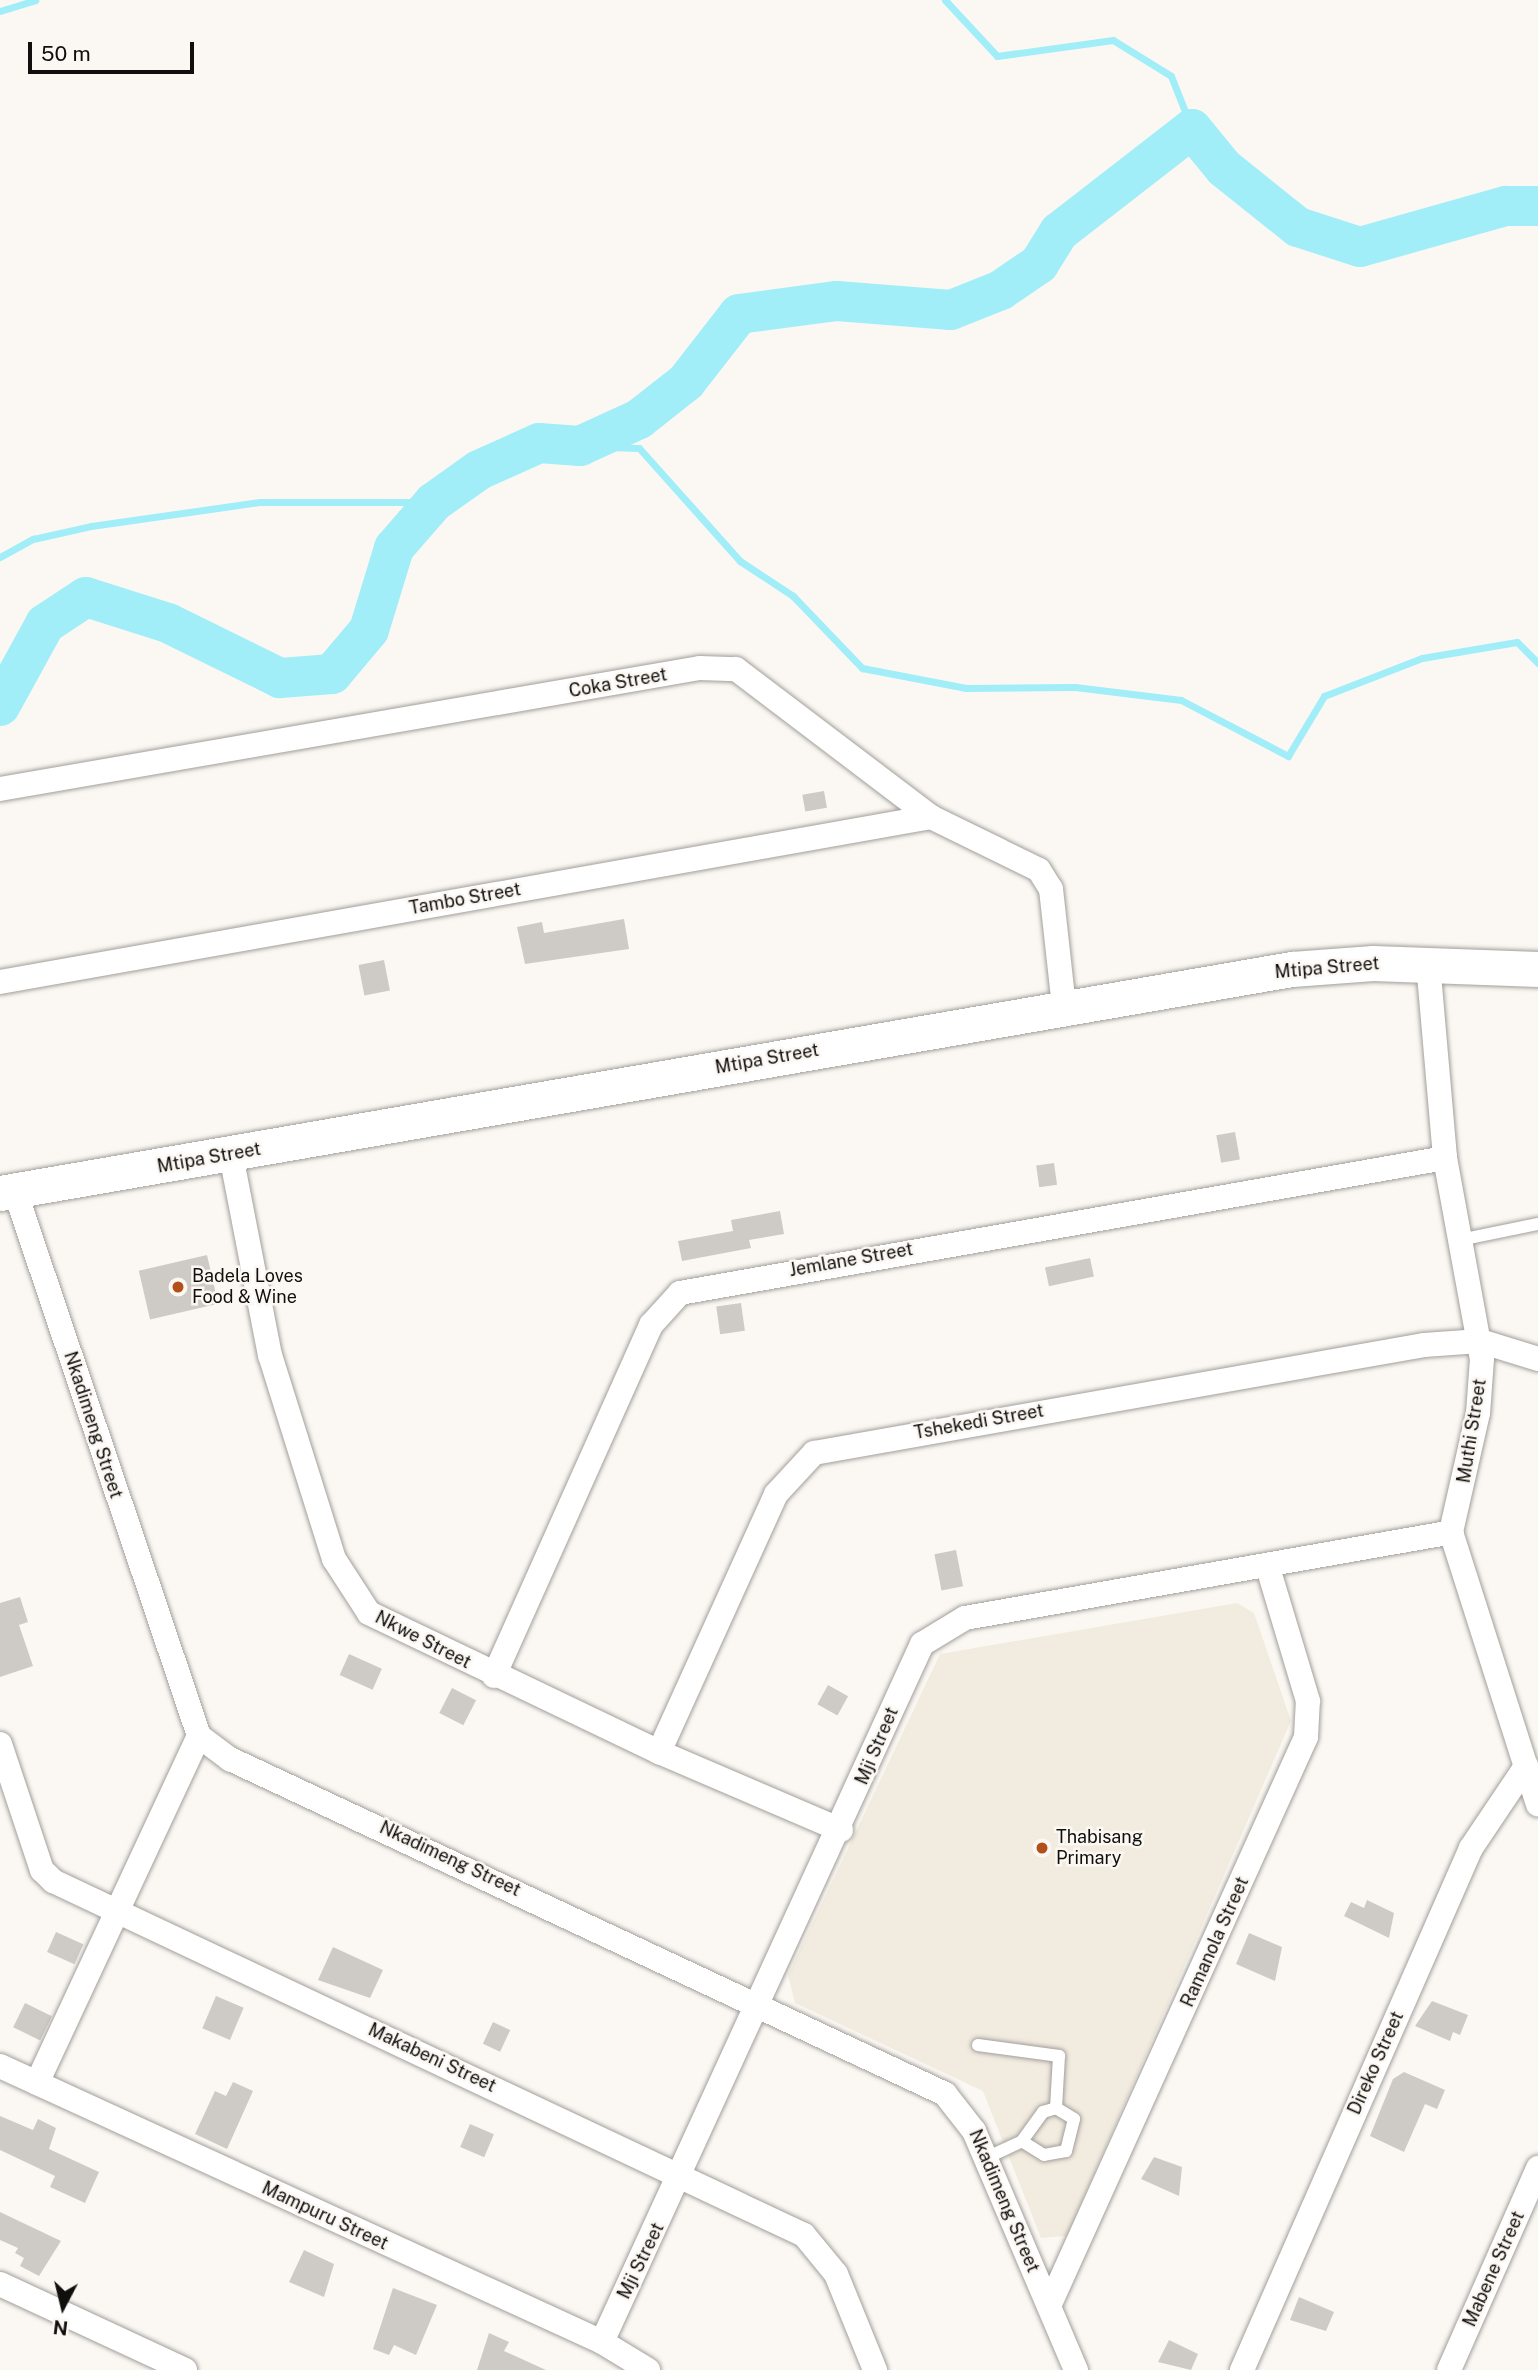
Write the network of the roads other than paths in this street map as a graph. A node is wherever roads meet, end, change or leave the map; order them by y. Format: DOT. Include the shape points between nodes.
graph roads {
  1 [pos="0,789"];
  2 [pos="931,817"];
  3 [pos="1428,963"];
  4 [pos="1538,969"];
  5 [pos="0,982"];
  6 [pos="1064,1007"];
  7 [pos="231,1155"];
  8 [pos="1445,1158"];
  9 [pos="8,1192"];
  10 [pos="1538,1224"];
  11 [pos="1460,1240"];
  12 [pos="1480,1341"];
  13 [pos="1538,1359"];
  14 [pos="1451,1532"];
  15 [pos="1268,1568"];
  16 [pos="494,1676"];
  17 [pos="199,1736"];
  18 [pos="0,1744"];
  19 [pos="659,1752"];
  20 [pos="1526,1766"];
  21 [pos="1538,1804"];
  22 [pos="841,1830"];
  23 [pos="116,1912"];
  24 [pos="759,2005"];
  25 [pos="978,2045"];
  26 [pos="0,2066"];
  27 [pos="37,2083"];
  28 [pos="1056,2108"];
  29 [pos="1022,2141"];
  30 [pos="986,2158"];
  31 [pos="1538,2168"];
  32 [pos="683,2175"];
  33 [pos="0,2284"];
  34 [pos="1049,2306"];
  35 [pos="602,2342"];
  36 [pos="185,2370"];
  37 [pos="648,2370"];
  38 [pos="875,2370"];
  39 [pos="1076,2370"];
  40 [pos="1242,2370"];
  41 [pos="1449,2370"];
  1 -- 2 [label="street, Coka Street" via="721,667 753,678"];
  2 -- 5 [label="street, Tambo Street"];
  2 -- 6 [label="street, Coka Street" via="1018,857 1047,879"];
  3 -- 4 [label="street, Mtipa Street"];
  3 -- 6 [label="street, Mtipa Street" via="1292,969"];
  3 -- 8 [label="street, Muthi Street"];
  6 -- 7 [label="street, Mtipa Street"];
  7 -- 9 [label="street, Mtipa Street"];
  7 -- 16 [label="street, Nkwe Street" via="270,1355 334,1559 369,1613"];
  8 -- 11 [label="street, Muthi Street"];
  8 -- 16 [label="street, Jemlane Street" via="680,1293 651,1325"];
  9 -- 17 [label="street, Nkadimeng Street"];
  10 -- 11 [label="lane"];
  11 -- 12 [label="street, Muthi Street"];
  12 -- 13 [label="street"];
  12 -- 14 [label="street, Muthi Street" via="1478,1413"];
  12 -- 19 [label="street, Tshekedi Street" via="1411,1347 814,1453 776,1493"];
  14 -- 15 [label="street, Mji Street"];
  14 -- 20 [label="street"];
  15 -- 22 [label="street, Mji Street" via="965,1618 937,1631 914,1660"];
  15 -- 34 [label="street, Ramanola Street" via="1308,1701 1306,1737"];
  16 -- 19 [label="street, Nkwe Street"];
  17 -- 23 [label="street"];
  17 -- 24 [label="street, Nkadimeng Street" via="230,1759"];
  18 -- 23 [label="street, Makabeni Street" via="42,1870"];
  19 -- 22 [label="street, Nkwe Street"];
  20 -- 21 [label="street"];
  20 -- 40 [label="street, Direko Street" via="1471,1848"];
  22 -- 24 [label="street, Mji Street"];
  23 -- 27 [label="street"];
  23 -- 32 [label="street, Makabeni Street"];
  24 -- 30 [label="street, Nkadimeng Street" via="945,2094 966,2116"];
  24 -- 32 [label="street, Mji Street"];
  25 -- 28 [label="lane" via="1059,2056"];
  26 -- 27 [label="street, Mampuru Street"];
  27 -- 35 [label="street, Mampuru Street"];
  28 -- 29 [label="lane" via="1032,2119"];
  28 -- 29 [label="lane" via="1074,2119 1066,2151 1044,2155"];
  29 -- 30 [label="lane"];
  30 -- 34 [label="street, Nkadimeng Street"];
  31 -- 41 [label="street, Mabene Street"];
  32 -- 35 [label="street, Mji Street"];
  32 -- 38 [label="street, Makabeni Street" via="777,2220 823,2252"];
  33 -- 36 [label="street"];
  34 -- 39 [label="street, Nkadimeng Street"];
  35 -- 37 [label="street, Mampuru Street"];
}
